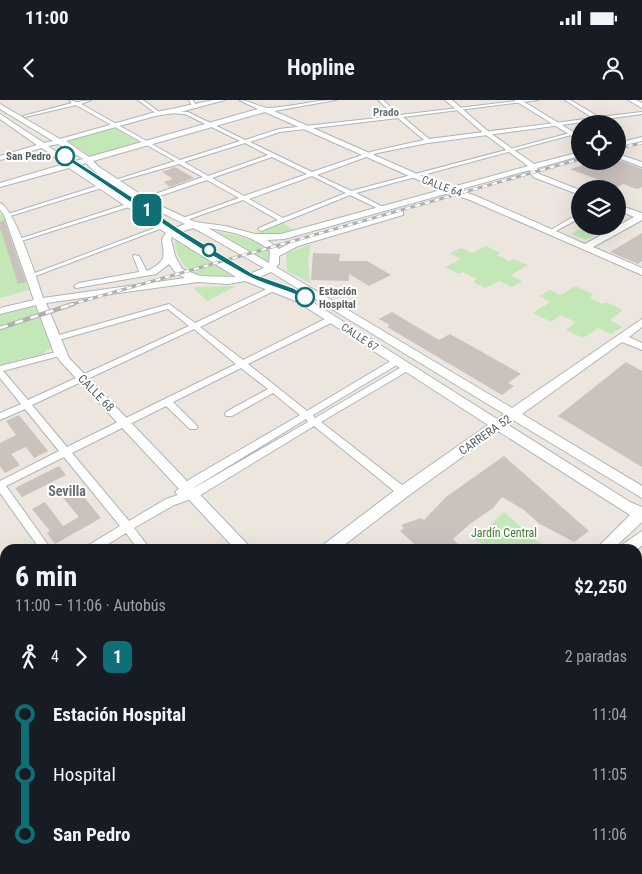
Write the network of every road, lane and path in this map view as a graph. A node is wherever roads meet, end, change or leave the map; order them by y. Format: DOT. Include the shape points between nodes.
graph roads {
  1 [pos="89,100"];
  2 [pos="140,100"];
  3 [pos="222,100"];
  4 [pos="242,100"];
  5 [pos="334,100"];
  6 [pos="380,100"];
  7 [pos="448,100"];
  8 [pos="536,100"];
  9 [pos="567,100"];
  10 [pos="631,100"];
  11 [pos="519,101"];
  12 [pos="74,102"];
  13 [pos="193,103"];
  14 [pos="0,106"];
  15 [pos="642,106"];
  16 [pos="459,108"];
  17 [pos="266,110"];
  18 [pos="186,111"];
  19 [pos="642,113"];
  20 [pos="160,114"];
  21 [pos="591,115"];
  22 [pos="626,115"];
  23 [pos="25,116"];
  24 [pos="399,116"];
  25 [pos="2,119"];
  26 [pos="571,122"];
  27 [pos="210,124"];
  28 [pos="556,124"];
  29 [pos="114,125"];
  30 [pos="307,127"];
  31 [pos="571,133"];
  32 [pos="492,134"];
  33 [pos="571,134"];
  34 [pos="642,139"];
  35 [pos="59,141"];
  36 [pos="246,141"];
  37 [pos="428,141"];
  38 [pos="145,143"];
  39 [pos="626,143"];
  40 [pos="44,146"];
  41 [pos="642,146"];
  42 [pos="626,149"];
  43 [pos="513,151"];
  44 [pos="367,154"];
  45 [pos="273,155"];
  46 [pos="571,157"];
  47 [pos="0,158"];
  48 [pos="626,159"];
  49 [pos="88,160"];
  50 [pos="178,162"];
  51 [pos="571,163"];
  52 [pos="72,165"];
  53 [pos="642,165"];
  54 [pos="533,169"];
  55 [pos="312,174"];
  56 [pos="416,176"];
  57 [pos="206,178"];
  58 [pos="114,182"];
  59 [pos="0,186"];
  60 [pos="103,186"];
  61 [pos="571,190"];
  62 [pos="444,192"];
  63 [pos="352,193"];
  64 [pos="463,194"];
  65 [pos="243,199"];
  66 [pos="143,200"];
  67 [pos="0,204"];
  68 [pos="130,205"];
  69 [pos="381,208"];
  70 [pos="626,211"];
  71 [pos="8,215"];
  72 [pos="642,219"];
  73 [pos="182,220"];
  74 [pos="282,220"];
  75 [pos="571,221"];
  76 [pos="194,225"];
  77 [pos="162,227"];
  78 [pos="261,229"];
  79 [pos="550,232"];
  80 [pos="172,233"];
  81 [pos="254,237"];
  82 [pos="19,240"];
  83 [pos="586,247"];
  84 [pos="597,252"];
  85 [pos="170,253"];
  86 [pos="276,254"];
  87 [pos="136,256"];
  88 [pos="271,269"];
  89 [pos="642,272"];
  90 [pos="144,274"];
  91 [pos="31,276"];
  92 [pos="206,279"];
  93 [pos="247,279"];
  94 [pos="276,288"];
  95 [pos="39,297"];
  96 [pos="0,303"];
  97 [pos="0,311"];
  98 [pos="332,319"];
  99 [pos="642,322"];
  100 [pos="195,327"];
  101 [pos="624,335"];
  102 [pos="55,340"];
  103 [pos="642,341"];
  104 [pos="642,347"];
  105 [pos="60,353"];
  106 [pos="428,362"];
  107 [pos="242,364"];
  108 [pos="406,366"];
  109 [pos="0,370"];
  110 [pos="83,380"];
  111 [pos="274,390"];
  112 [pos="167,402"];
  113 [pos="27,405"];
  114 [pos="229,414"];
  115 [pos="513,414"];
  116 [pos="306,415"];
  117 [pos="0,418"];
  118 [pos="124,423"];
  119 [pos="316,423"];
  120 [pos="498,425"];
  121 [pos="193,427"];
  122 [pos="66,452"];
  123 [pos="0,485"];
  124 [pos="190,490"];
  125 [pos="403,492"];
  126 [pos="642,493"];
  127 [pos="642,514"];
  128 [pos="127,527"];
  129 [pos="42,544"];
  130 [pos="99,544"];
  131 [pos="141,544"];
  132 [pos="240,544"];
  133 [pos="335,544"];
  134 [pos="609,544"];
  1 -- 12 [label="street"];
  2 -- 20 [label="street"];
  3 -- 13 [label="main road"];
  4 -- 17 [label="main road, CALLE 64"];
  5 -- 17 [label="main road"];
  6 -- 24 [label="street"];
  7 -- 16 [label="main road"];
  8 -- 11 [label="street"];
  9 -- 21 [label="street"];
  10 -- 15 [label="main road"];
  11 -- 16 [label="street"];
  11 -- 28 [label="main road"];
  12 -- 23 [label="street"];
  12 -- 29 [label="street"];
  13 -- 18 [label="main road"];
  14 -- 35 [label="main road, CALLE 67"];
  16 -- 24 [label="street"];
  16 -- 32 [label="main road"];
  17 -- 27 [label="main road"];
  17 -- 30 [label="main road, CALLE 64"];
  18 -- 20 [label="main road"];
  18 -- 27 [label="street"];
  19 -- 22 [label="street"];
  20 -- 29 [label="main road"];
  24 -- 30 [label="street"];
  24 -- 37 [label="street"];
  25 -- 40 [label="main road, CALLE 67"];
  26 -- 28 [label="street"];
  27 -- 36 [label="street"];
  27 -- 38 [label="main road"];
  28 -- 31 [label="main road"];
  28 -- 32 [label="street"];
  29 -- 35 [label="main road"];
  29 -- 38 [label="street"];
  30 -- 36 [label="street"];
  30 -- 44 [label="main road, CALLE 64"];
  32 -- 37 [label="street"];
  32 -- 43 [label="main road"];
  33 -- 43 [label="street"];
  34 -- 39 [label="main road"];
  35 -- 40 [label="main road"];
  35 -- 49 [label="main road, CALLE 67"];
  36 -- 45 [label="street"];
  36 -- 50 [label="street"];
  37 -- 44 [label="street"];
  38 -- 49 [label="main road"];
  38 -- 50 [label="street"];
  40 -- 47 [label="main road"];
  40 -- 52 [label="main road, CALLE 67"];
  41 -- 42 [label="main road"];
  43 -- 54 [label="main road"];
  43 -- 56 [label="street"];
  44 -- 55 [label="street"];
  44 -- 56 [label="main road, CALLE 64"];
  45 -- 55 [label="street"];
  45 -- 57 [label="street"];
  46 -- 54 [label="main road"];
  48 -- 53 [label="main road"];
  49 -- 52 [label="main road"];
  49 -- 58 [label="main road, CALLE 67"];
  50 -- 57 [label="street"];
  50 -- 58 [label="street"];
  51 -- 54 [label="main road"];
  52 -- 59 [label="main road"];
  52 -- 60 [label="main road, CALLE 67"];
  54 -- 61 [label="main road" via="544,179"];
  54 -- 62 [label="main road"];
  54 -- 64 [label="main road"];
  55 -- 63 [label="street"];
  55 -- 65 [label="street"];
  56 -- 62 [label="main road, CALLE 64"];
  56 -- 63 [label="street"];
  57 -- 65 [label="street"];
  57 -- 66 [label="street"];
  58 -- 66 [label="main road, CALLE 67"];
  60 -- 68 [label="main road, CALLE 67"];
  60 -- 71 [label="street"];
  62 -- 64 [label="main road"];
  62 -- 69 [label="main road"];
  62 -- 86 [label="main road" via="295,244"];
  63 -- 69 [label="street"];
  63 -- 74 [label="street"];
  64 -- 79 [label="main road, CALLE 64"];
  65 -- 73 [label="street"];
  65 -- 74 [label="street"];
  66 -- 73 [label="main road, CALLE 67"];
  67 -- 71 [label="main road, CALLE 68"];
  68 -- 77 [label="main road, CALLE 67"];
  68 -- 82 [label="street"];
  69 -- 81 [label="main road" via="281,237"];
  70 -- 72 [label="main road"];
  71 -- 82 [label="main road, CALLE 68"];
  72 -- 83 [label="main road"];
  72 -- 84 [label="main road"];
  73 -- 76 [label="main road, CALLE 67"];
  74 -- 78 [label="street"];
  75 -- 79 [label="street"];
  76 -- 80 [label="main road"];
  76 -- 81 [label="main road" via="212,226"];
  76 -- 88 [label="main road, CALLE 67"];
  77 -- 80 [label="main road, CALLE 67"];
  77 -- 91 [label="street"];
  79 -- 83 [label="main road, CALLE 64"];
  80 -- 85 [label="main road" via="166,239"];
  80 -- 93 [label="main road, CALLE 67"];
  81 -- 86 [label="main road" via="271,245"];
  82 -- 91 [label="main road, CALLE 68"];
  83 -- 84 [label="main road, CALLE 64"];
  84 -- 89 [label="main road, CALLE 64"];
  85 -- 90 [label="main road" via="162,267"];
  85 -- 92 [label="main road" via="181,272"];
  86 -- 88 [label="main road"];
  87 -- 90 [label="street"];
  88 -- 93 [label="main road"];
  88 -- 106 [label="main road, CALLE 67"];
  90 -- 95 [label="main road"];
  91 -- 95 [label="main road, CALLE 68"];
  92 -- 93 [label="main road"];
  92 -- 95 [label="street"];
  93 -- 94 [label="main road, CALLE 67"];
  94 -- 98 [label="main road, CALLE 67" via="296,296"];
  94 -- 100 [label="street"];
  95 -- 96 [label="main road"];
  95 -- 97 [label="street"];
  95 -- 102 [label="main road, CALLE 68"];
  98 -- 107 [label="street"];
  98 -- 108 [label="main road, CALLE 67"];
  99 -- 101 [label="main road, CARRERA 52"];
  100 -- 102 [label="street" via="170,306"];
  100 -- 107 [label="street"];
  100 -- 110 [label="street"];
  101 -- 103 [label="main road"];
  101 -- 104 [label="main road"];
  101 -- 115 [label="main road, CARRERA 52"];
  102 -- 105 [label="main road, CALLE 68"];
  105 -- 109 [label="street"];
  105 -- 110 [label="main road, CALLE 68"];
  106 -- 108 [label="street"];
  106 -- 115 [label="main road, CALLE 67"];
  107 -- 111 [label="street"];
  107 -- 112 [label="street"];
  108 -- 116 [label="street"];
  108 -- 119 [label="street"];
  108 -- 120 [label="main road, CALLE 67"];
  109 -- 113 [label="street"];
  110 -- 113 [label="street"];
  110 -- 118 [label="main road, CALLE 68"];
  111 -- 114 [label="street"];
  111 -- 116 [label="street"];
  112 -- 118 [label="street"];
  112 -- 121 [label="street"];
  113 -- 117 [label="street"];
  113 -- 122 [label="street"];
  115 -- 120 [label="street, CARRERA 52"];
  115 -- 126 [label="main road, CALLE 67"];
  116 -- 119 [label="street"];
  116 -- 124 [label="street"];
  118 -- 122 [label="street"];
  118 -- 124 [label="main road, CALLE 68"];
  119 -- 124 [label="street"];
  119 -- 125 [label="street"];
  120 -- 125 [label="main road, CARRERA 52"];
  120 -- 127 [label="main road, CALLE 67"];
  122 -- 123 [label="street"];
  122 -- 128 [label="street"];
  123 -- 129 [label="street"];
  124 -- 128 [label="street"];
  124 -- 132 [label="main road, CALLE 68"];
  125 -- 133 [label="main road, CARRERA 52"];
  127 -- 134 [label="main road"];
  128 -- 130 [label="street"];
  128 -- 131 [label="street"];
}
